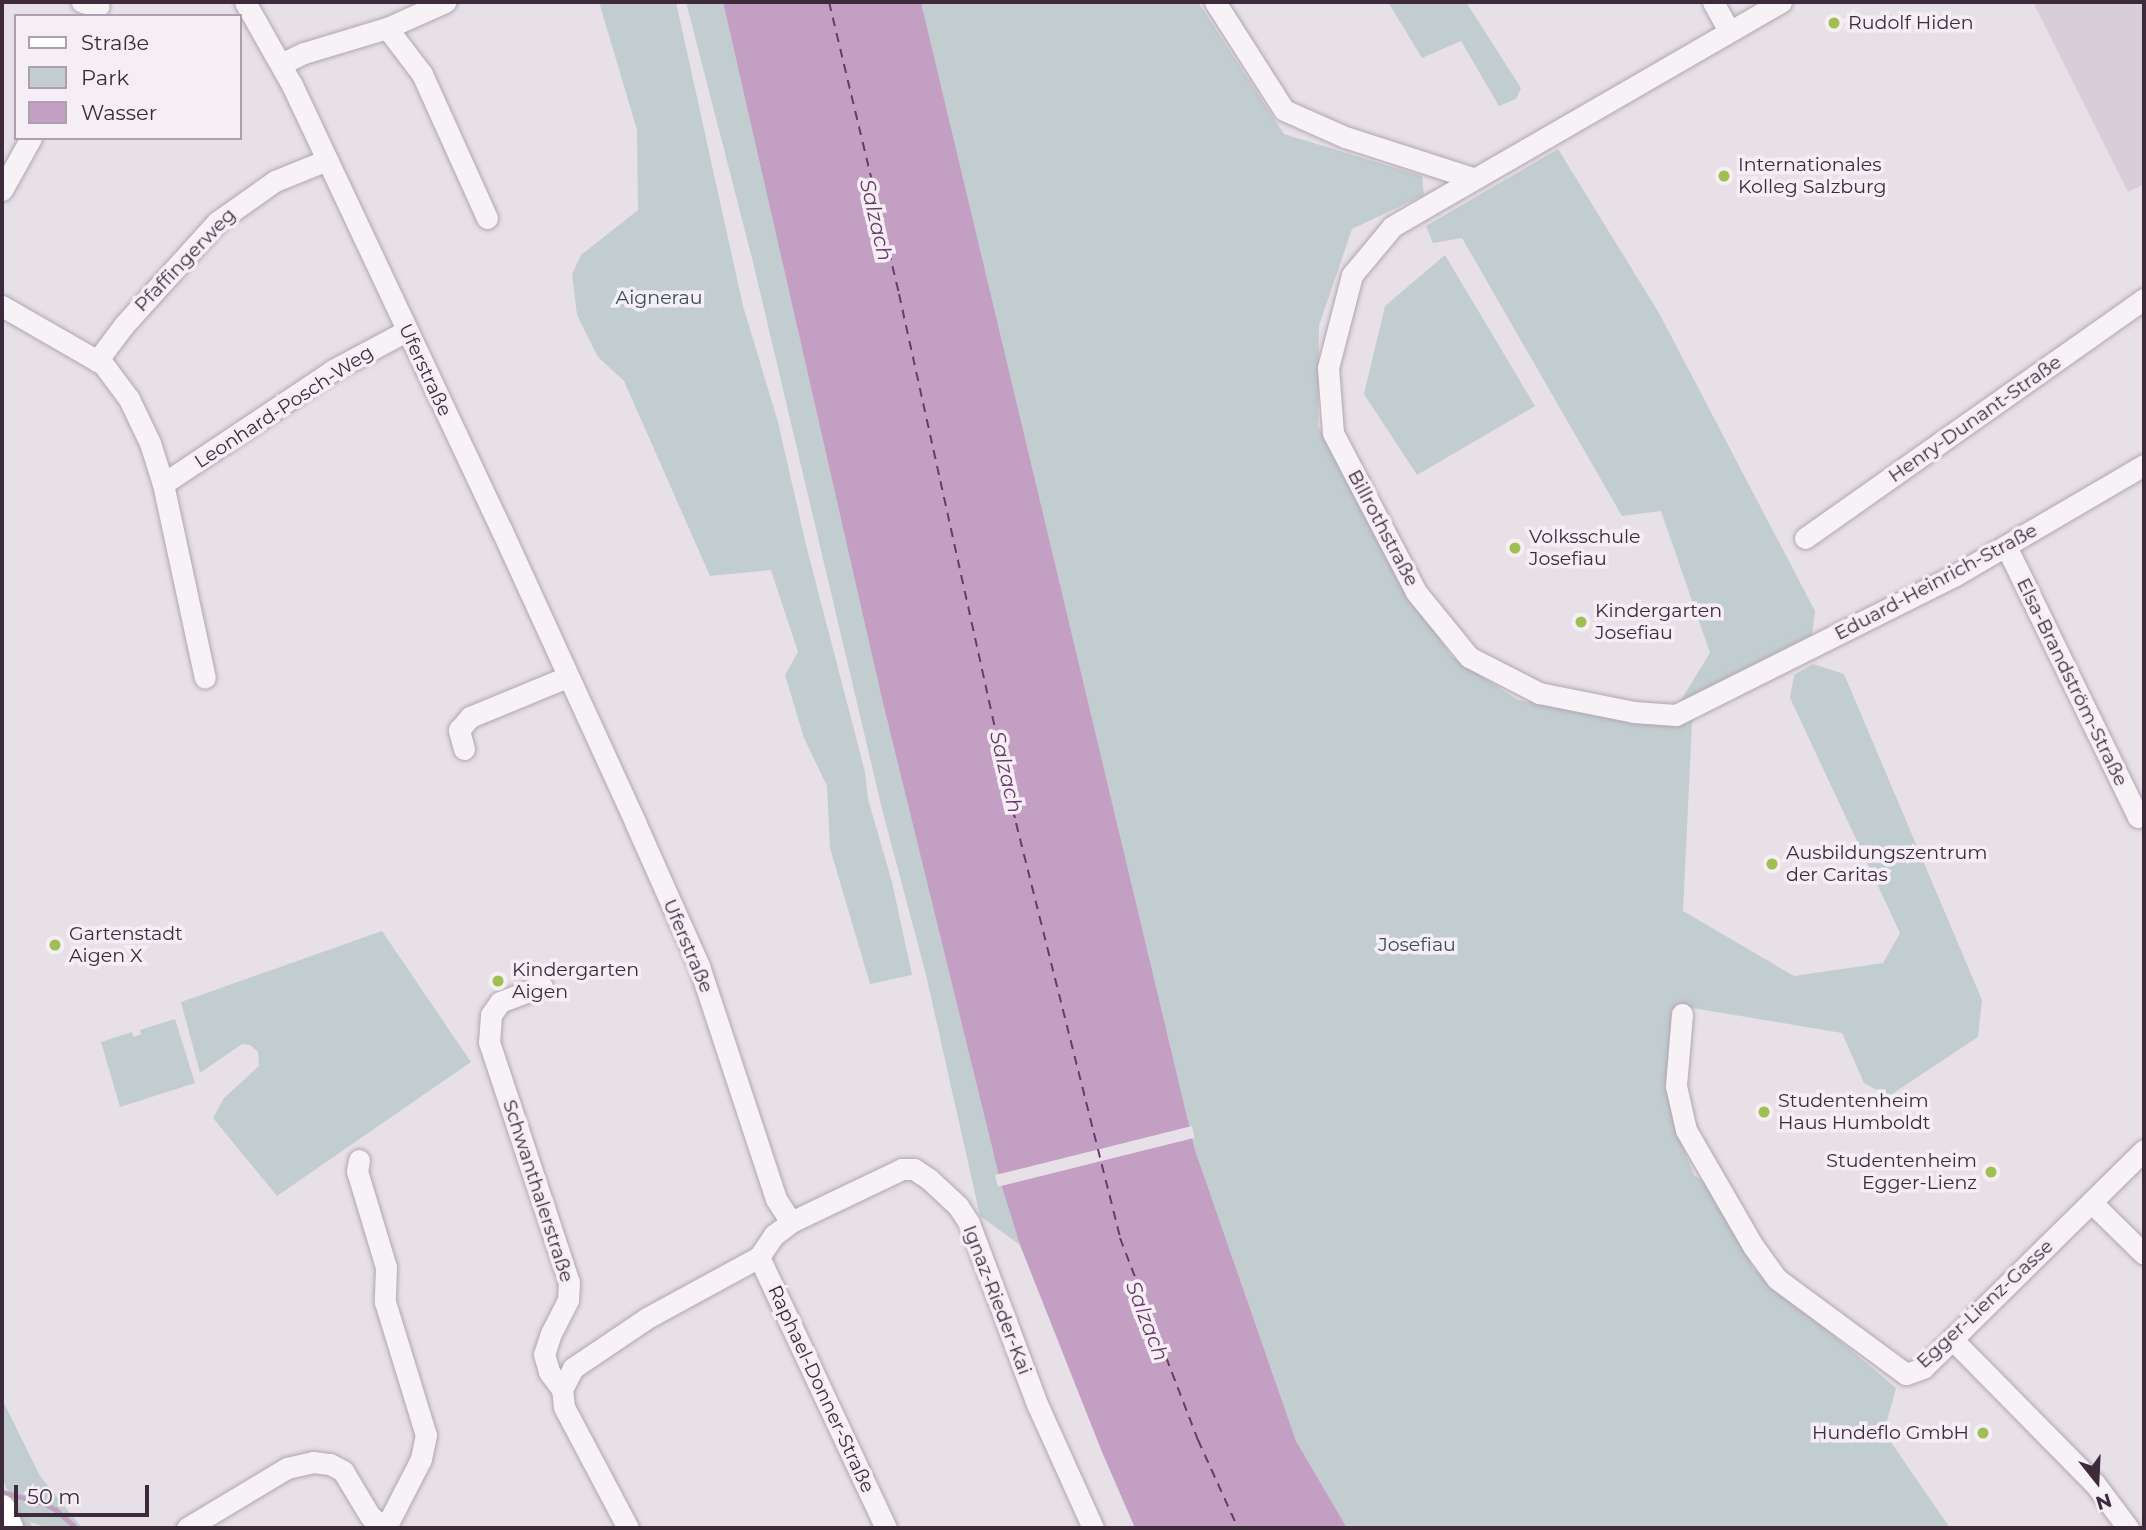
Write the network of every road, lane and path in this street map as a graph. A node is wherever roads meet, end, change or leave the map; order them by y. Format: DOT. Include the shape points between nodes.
graph roads {
  1 [pos="245,2"];
  2 [pos="445,2"];
  3 [pos="1215,2"];
  4 [pos="1713,2"];
  5 [pos="1781,2"];
  6 [pos="387,28"];
  7 [pos="1729,31"];
  8 [pos="281,64"];
  9 [pos="30,140"];
  10 [pos="327,160"];
  11 [pos="1473,178"];
  12 [pos="2,190"];
  13 [pos="487,218"];
  14 [pos="2144,299"];
  15 [pos="2,306"];
  16 [pos="406,331"];
  17 [pos="97,361"];
  18 [pos="2144,465"];
  19 [pos="163,484"];
  20 [pos="1805,538"];
  21 [pos="2006,546"];
  22 [pos="568,677"];
  23 [pos="205,678"];
  24 [pos="1724,693"];
  25 [pos="464,749"];
  26 [pos="2141,815"];
  27 [pos="542,986"];
  28 [pos="1682,1014"];
  29 [pos="2144,1150"];
  30 [pos="359,1160"];
  31 [pos="2091,1202"];
  32 [pos="791,1222"];
  33 [pos="2144,1254"];
  34 [pos="759,1257"];
  35 [pos="1952,1339"];
  36 [pos="562,1389"];
  37 [pos="2,1508"];
  38 [pos="879,1526"];
  39 [pos="10,1528"];
  40 [pos="187,1528"];
  41 [pos="385,1528"];
  42 [pos="628,1528"];
  43 [pos="1093,1528"];
  44 [pos="2128,1528"];
  1 -- 8 [label="street, Uferstraße"];
  2 -- 6 [label="street"];
  3 -- 11 [label="street" via="1284,110 1345,137"];
  4 -- 7 [label="street"];
  5 -- 7 [label="street, Billrothstraße"];
  6 -- 8 [label="street"];
  6 -- 13 [label="street" via="422,74"];
  7 -- 11 [label="street, Billrothstraße" via="1552,137"];
  8 -- 10 [label="street, Uferstraße"];
  9 -- 12 [label="street"];
  10 -- 16 [label="street, Uferstraße"];
  10 -- 17 [label="street, Pfaffingerweg" via="275,181 216,222"];
  11 -- 24 [label="street, Billrothstraße" via="1392,227 1352,275 1328,368 1333,433 1416,592 1469,657 1539,693 1634,712 1676,715"];
  14 -- 20 [label="street, Henry-Dunant-Straße"];
  15 -- 17 [label="street"];
  16 -- 19 [label="street, Leonhard-Posch-Weg" via="333,370"];
  16 -- 22 [label="street, Uferstraße"];
  17 -- 19 [label="street" via="110,371 129,399"];
  18 -- 21 [label="street, Eduard-Heinrich-Straße"];
  19 -- 23 [label="street"];
  21 -- 24 [label="street, Eduard-Heinrich-Straße"];
  21 -- 26 [label="street, Elsa-Brandström-Straße"];
  22 -- 25 [label="street" via="470,718 459,730"];
  22 -- 32 [label="street, Uferstraße" via="699,966 776,1199"];
  27 -- 36 [label="street, Schwanthalerstraße" via="500,1002 489,1029 492,1054 569,1282 568,1300 544,1354 548,1372"];
  28 -- 35 [label="street, Egger-Lienz-Gasse" via="1676,1086 1686,1130 1777,1279 1906,1374 1923,1368"];
  29 -- 31 [label="street, Egger-Lienz-Gasse"];
  30 -- 41 [label="street" via="357,1171 387,1271 386,1302 426,1435 421,1459"];
  31 -- 33 [label="street"];
  31 -- 35 [label="street, Egger-Lienz-Gasse"];
  32 -- 34 [label="street, Ignaz-Rieder-Kai" via="774,1235"];
  32 -- 43 [label="street, Ignaz-Rieder-Kai" via="902,1169 914,1169 950,1198 978,1242 1037,1404"];
  34 -- 36 [label="street, Ignaz-Rieder-Kai" via="592,1353 573,1368"];
  34 -- 38 [label="street, Raphael-Donner-Straße"];
  35 -- 44 [label="street" via="2095,1484"];
  36 -- 42 [label="street, Schwanthalerstraße" via="567,1418"];
  37 -- 39 [label="main road"];
  40 -- 41 [label="street" via="287,1468 313,1462 343,1471 370,1516"];
}
